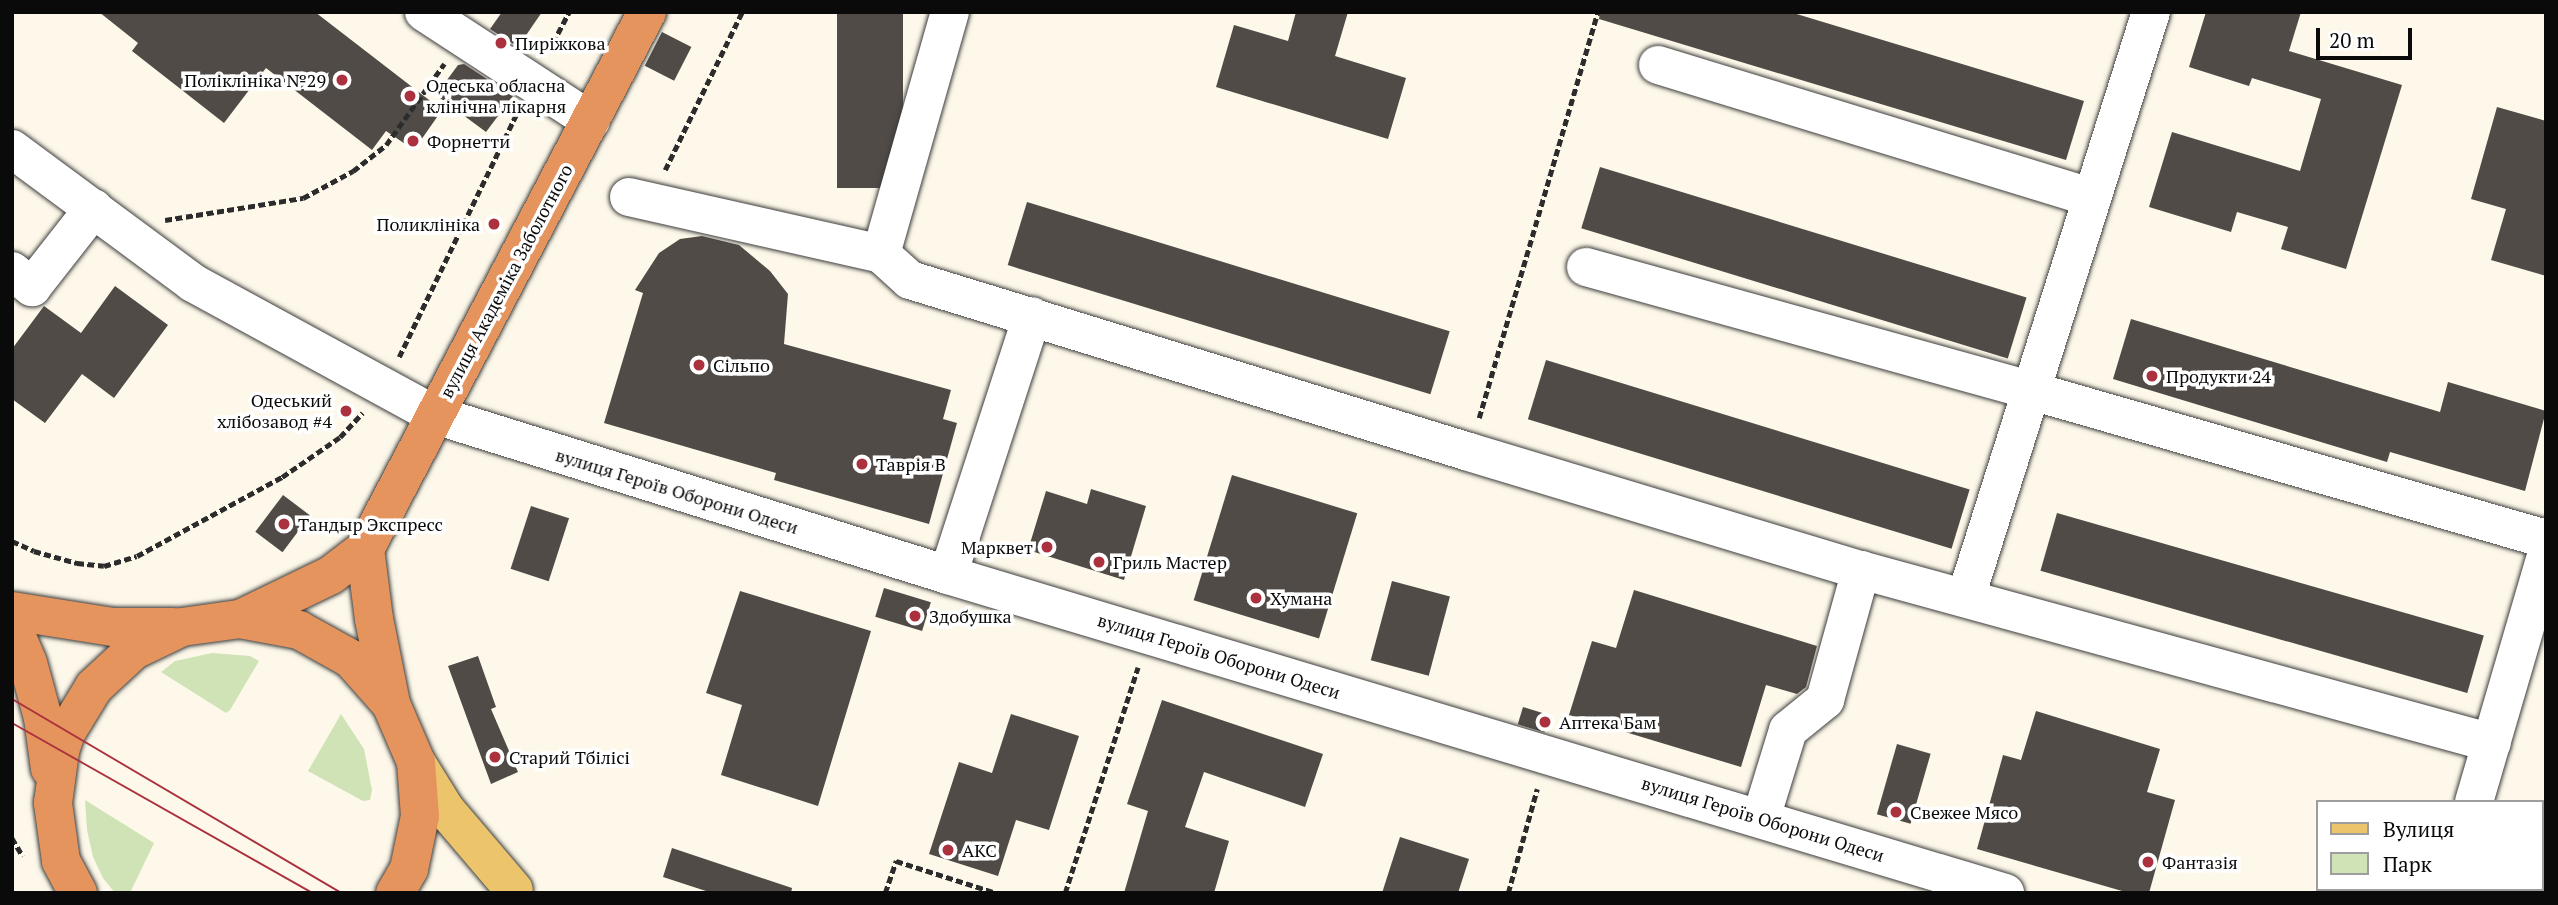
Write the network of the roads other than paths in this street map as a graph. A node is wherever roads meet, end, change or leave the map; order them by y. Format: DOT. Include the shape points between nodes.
graph roads {
  1 [pos="424,12"];
  2 [pos="647,12"];
  3 [pos="950,12"];
  4 [pos="2151,12"];
  5 [pos="1658,65"];
  6 [pos="591,121"];
  7 [pos="12,149"];
  8 [pos="2092,198"];
  9 [pos="639,200"];
  10 [pos="107,218"];
  11 [pos="881,254"];
  12 [pos="1586,267"];
  13 [pos="12,271"];
  14 [pos="1032,316"];
  15 [pos="2032,391"];
  16 [pos="435,415"];
  17 [pos="2546,539"];
  18 [pos="365,550"];
  19 [pos="2546,556"];
  20 [pos="1861,570"];
  21 [pos="948,575"];
  22 [pos="1966,597"];
  23 [pos="12,611"];
  24 [pos="240,619"];
  25 [pos="12,625"];
  26 [pos="182,627"];
  27 [pos="391,704"];
  28 [pos="2492,743"];
  29 [pos="416,762"];
  30 [pos="2475,800"];
  31 [pos="52,803"];
  32 [pos="1761,818"];
  33 [pos="69,882"];
  34 [pos="512,892"];
  35 [pos="395,893"];
  36 [pos="2006,893"];
  1 -- 6 [label="street"];
  2 -- 6 [label="highway, вулиця Академіка Заболотного"];
  3 -- 11 [label="street"];
  4 -- 8 [label="street"];
  5 -- 8 [label="street"];
  6 -- 16 [label="highway, вулиця Академіка Заболотного"];
  7 -- 10 [label="street, вулиця Героїв Оборони Одеси"];
  8 -- 15 [label="street"];
  9 -- 11 [label="street"];
  10 -- 13 [label="street" via="33,287"];
  10 -- 16 [label="street, вулиця Героїв Оборони Одеси" via="193,284"];
  11 -- 14 [label="street" via="910,280"];
  12 -- 15 [label="street"];
  14 -- 20 [label="street"];
  14 -- 21 [label="street"];
  15 -- 17 [label="street"];
  15 -- 22 [label="street"];
  16 -- 18 [label="highway, вулиця Академіка Заболотного"];
  16 -- 21 [label="street, вулиця Героїв Оборони Одеси"];
  18 -- 24 [label="highway, вулиця Академіка Заболотного" via="331,575"];
  18 -- 27 [label="highway"];
  19 -- 28 [label="street"];
  20 -- 22 [label="street"];
  20 -- 32 [label="street" via="1825,700 1788,730"];
  21 -- 32 [label="street, вулиця Героїв Оборони Одеси"];
  22 -- 28 [label="street"];
  23 -- 26 [label="highway" via="113,627"];
  24 -- 26 [label="highway"];
  24 -- 27 [label="highway" via="299,630 351,659"];
  25 -- 31 [label="highway" via="43,718"];
  26 -- 31 [label="highway" via="134,650 94,687 66,733"];
  27 -- 29 [label="highway"];
  28 -- 30 [label="street"];
  29 -- 34 [label="main road" via="445,809"];
  29 -- 35 [label="highway" via="420,816 409,869"];
  31 -- 33 [label="highway"];
  32 -- 36 [label="street, вулиця Героїв Оборони Одеси"];
}
